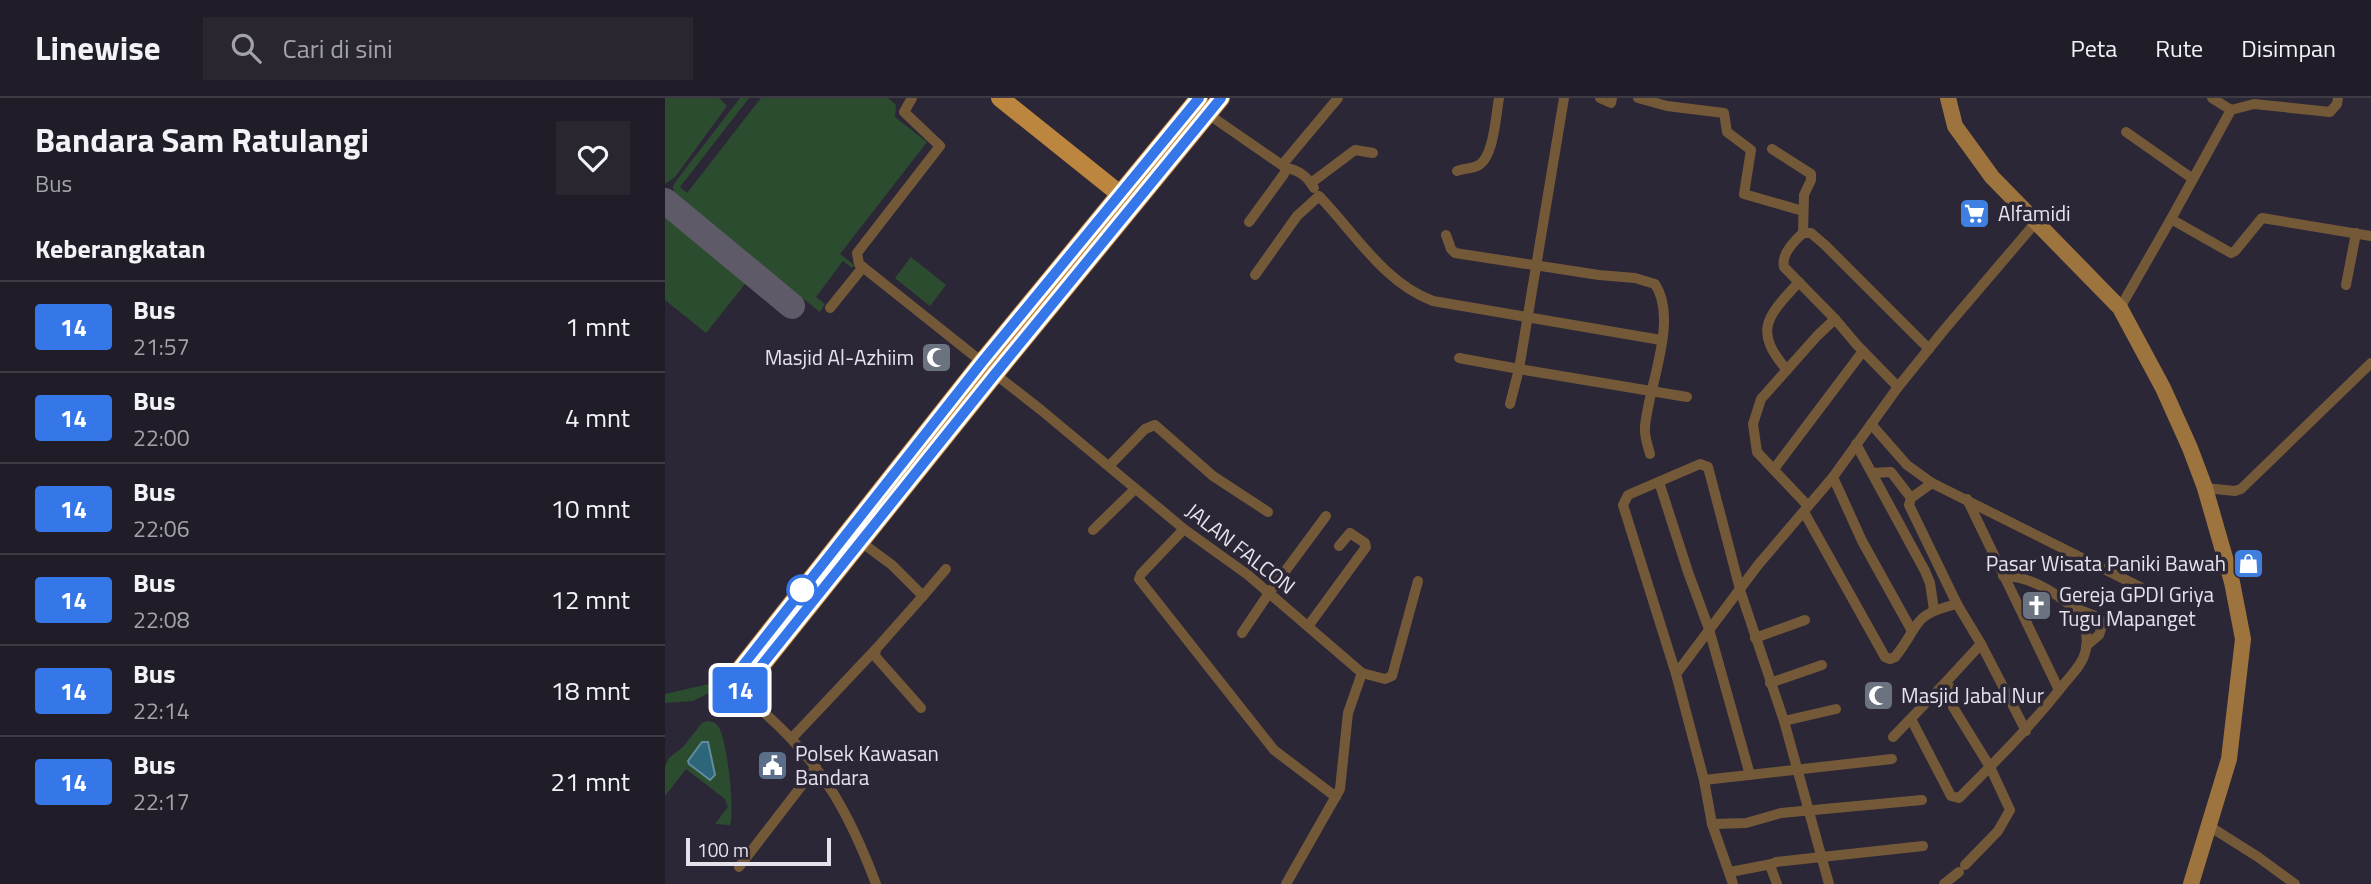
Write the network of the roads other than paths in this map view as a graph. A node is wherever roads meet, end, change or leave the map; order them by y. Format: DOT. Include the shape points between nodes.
graph roads {
  1 [pos="912,98"];
  2 [pos="1000,98"];
  3 [pos="1221,98"];
  4 [pos="1338,98"];
  5 [pos="1499,98"];
  6 [pos="1564,98"];
  7 [pos="1599,98"];
  8 [pos="1612,98"];
  9 [pos="1638,98"];
  10 [pos="1948,98"];
  11 [pos="2212,98"];
  12 [pos="2338,98"];
  13 [pos="1203,106"];
  14 [pos="2231,110"];
  15 [pos="2126,132"];
  16 [pos="1772,149"];
  17 [pos="1373,153"];
  18 [pos="1284,167"];
  19 [pos="1457,171"];
  20 [pos="2193,179"];
  21 [pos="1311,183"];
  22 [pos="1119,194"];
  23 [pos="1319,196"];
  24 [pos="1135,206"];
  25 [pos="1803,211"];
  26 [pos="2171,219"];
  27 [pos="2037,221"];
  28 [pos="1249,222"];
  29 [pos="1803,233"];
  30 [pos="2355,233"];
  31 [pos="1446,235"];
  32 [pos="2371,236"];
  33 [pos="1536,264"];
  34 [pos="863,267"];
  35 [pos="1255,275"];
  36 [pos="1799,282"];
  37 [pos="2346,285"];
  38 [pos="830,308"];
  39 [pos="2120,308"];
  40 [pos="1528,319"];
  41 [pos="1835,319"];
  42 [pos="1661,340"];
  43 [pos="1929,349"];
  44 [pos="1863,351"];
  45 [pos="1459,358"];
  46 [pos="2371,363"];
  47 [pos="988,368"];
  48 [pos="1518,369"];
  49 [pos="1787,370"];
  50 [pos="1898,387"];
  51 [pos="1652,392"];
  52 [pos="1687,397"];
  53 [pos="1510,404"];
  54 [pos="1871,424"];
  55 [pos="1856,444"];
  56 [pos="1650,454"];
  57 [pos="1906,465"];
  58 [pos="1109,466"];
  59 [pos="1774,469"];
  60 [pos="1891,472"];
  61 [pos="1872,473"];
  62 [pos="1833,477"];
  63 [pos="1659,482"];
  64 [pos="1932,483"];
  65 [pos="2204,488"];
  66 [pos="1135,489"];
  67 [pos="1911,498"];
  68 [pos="1967,499"];
  69 [pos="1806,509"];
  70 [pos="1268,512"];
  71 [pos="1326,516"];
  72 [pos="1184,529"];
  73 [pos="1093,530"];
  74 [pos="861,542"];
  75 [pos="1339,546"];
  76 [pos="946,569"];
  77 [pos="2003,576"];
  78 [pos="1418,581"];
  79 [pos="2140,587"];
  80 [pos="1740,588"];
  81 [pos="1269,593"];
  82 [pos="923,596"];
  83 [pos="1957,604"];
  84 [pos="2072,607"];
  85 [pos="1934,610"];
  86 [pos="1805,620"];
  87 [pos="1308,625"];
  88 [pos="1709,627"];
  89 [pos="1912,631"];
  90 [pos="1242,634"];
  91 [pos="1755,638"];
  92 [pos="1981,644"];
  93 [pos="2086,646"];
  94 [pos="876,649"];
  95 [pos="1822,665"];
  96 [pos="1362,673"];
  97 [pos="1676,674"];
  98 [pos="1770,683"];
  99 [pos="1945,683"];
  100 [pos="735,687"];
  101 [pos="2059,690"];
  102 [pos="921,708"];
  103 [pos="1836,709"];
  104 [pos="1911,719"];
  105 [pos="1784,721"];
  106 [pos="2026,731"];
  107 [pos="1893,737"];
  108 [pos="792,738"];
  109 [pos="1892,759"];
  110 [pos="817,767"];
  111 [pos="1990,767"];
  112 [pos="1797,770"];
  113 [pos="1750,775"];
  114 [pos="1705,780"];
  115 [pos="1336,797"];
  116 [pos="1922,800"];
  117 [pos="1808,810"];
  118 [pos="1711,824"];
  119 [pos="2209,826"];
  120 [pos="1923,846"];
  121 [pos="1820,857"];
  122 [pos="1772,864"];
  123 [pos="739,867"];
  124 [pos="1731,878"];
  125 [pos="876,884"];
  126 [pos="1286,884"];
  127 [pos="1777,884"];
  128 [pos="1829,884"];
  129 [pos="1944,884"];
  130 [pos="2191,884"];
  131 [pos="2295,884"];
  1 -- 34 [label="street" via="904,112 940,146 857,253"];
  2 -- 22 [label="main road"];
  3 -- 13 [label="highway"];
  4 -- 18 [label="street"];
  5 -- 19 [label="street" via="1486,157 1480,164"];
  6 -- 33 [label="street"];
  7 -- 8 [label="street" via="1611,103"];
  9 -- 25 [label="street" via="1724,113 1727,132 1751,149 1744,194"];
  10 -- 27 [label="main road" via="1965,143"];
  11 -- 14 [label="street"];
  12 -- 14 [label="street" via="2330,112 2254,104"];
  13 -- 18 [label="street"];
  13 -- 22 [label="highway"];
  13 -- 24 [label="highway"];
  14 -- 20 [label="street"];
  15 -- 20 [label="street"];
  16 -- 25 [label="street" via="1811,174"];
  17 -- 21 [label="street" via="1355,150"];
  18 -- 21 [label="street" via="1298,171"];
  18 -- 28 [label="street" via="1284,174"];
  20 -- 26 [label="street"];
  21 -- 23 [label="street"];
  22 -- 24 [label="main road"];
  22 -- 47 [label="highway"];
  23 -- 35 [label="street" via="1297,216"];
  23 -- 40 [label="street" via="1380,265 1420,296"];
  24 -- 47 [label="highway"];
  25 -- 29 [label="street"];
  26 -- 30 [label="street" via="2231,253 2262,218"];
  26 -- 39 [label="street"];
  27 -- 39 [label="main road"];
  27 -- 43 [label="street"];
  29 -- 36 [label="street" via="1783,262"];
  29 -- 43 [label="street" via="1811,233 1825,245"];
  30 -- 32 [label="street"];
  30 -- 37 [label="street"];
  31 -- 33 [label="street" via="1455,253"];
  33 -- 40 [label="street"];
  33 -- 42 [label="street" via="1654,284 1663,305"];
  34 -- 38 [label="street"];
  34 -- 47 [label="street, JALAN FALCON"];
  36 -- 41 [label="street"];
  36 -- 49 [label="street" via="1776,308 1766,335 1772,353"];
  39 -- 65 [label="main road" via="2163,388"];
  40 -- 42 [label="street"];
  40 -- 48 [label="street"];
  41 -- 44 [label="street"];
  41 -- 49 [label="street"];
  42 -- 51 [label="street"];
  43 -- 50 [label="street"];
  44 -- 50 [label="street"];
  44 -- 59 [label="street"];
  45 -- 48 [label="street"];
  46 -- 65 [label="street" via="2242,489"];
  47 -- 58 [label="street, JALAN FALCON"];
  47 -- 74 [label="highway"];
  47 -- 100 [label="highway"];
  48 -- 51 [label="street"];
  48 -- 53 [label="street"];
  49 -- 59 [label="street" via="1761,399 1753,424 1757,452"];
  50 -- 54 [label="street"];
  51 -- 52 [label="street"];
  51 -- 56 [label="street" via="1645,428"];
  54 -- 55 [label="street"];
  54 -- 57 [label="street"];
  55 -- 61 [label="street"];
  55 -- 62 [label="street"];
  57 -- 60 [label="street"];
  57 -- 64 [label="street"];
  58 -- 66 [label="street, JALAN FALCON"];
  58 -- 70 [label="street" via="1155,425 1213,475"];
  59 -- 69 [label="street"];
  60 -- 61 [label="street"];
  60 -- 67 [label="street"];
  61 -- 85 [label="street" via="1925,571"];
  62 -- 69 [label="street"];
  62 -- 89 [label="street"];
  63 -- 80 [label="street" via="1700,464 1708,467"];
  63 -- 88 [label="street"];
  63 -- 97 [label="street" via="1628,495 1623,505"];
  64 -- 67 [label="street"];
  64 -- 68 [label="street"];
  65 -- 119 [label="main road" via="2232,582 2243,639 2229,759"];
  66 -- 72 [label="street, JALAN FALCON"];
  66 -- 73 [label="street"];
  67 -- 83 [label="street" via="1909,505"];
  68 -- 77 [label="street"];
  68 -- 79 [label="street"];
  69 -- 80 [label="street"];
  69 -- 89 [label="street" via="1885,657 1895,657"];
  71 -- 81 [label="street"];
  72 -- 81 [label="street, JALAN FALCON"];
  72 -- 115 [label="street" via="1139,579 1274,751"];
  74 -- 82 [label="street"];
  74 -- 100 [label="highway"];
  75 -- 87 [label="street" via="1350,533 1366,547"];
  76 -- 82 [label="street"];
  77 -- 84 [label="street" via="2026,580"];
  77 -- 101 [label="street"];
  78 -- 96 [label="street" via="1392,676 1385,679"];
  80 -- 88 [label="street"];
  80 -- 91 [label="street"];
  81 -- 87 [label="street, JALAN FALCON"];
  81 -- 90 [label="street"];
  82 -- 94 [label="street"];
  83 -- 85 [label="street"];
  83 -- 92 [label="street"];
  84 -- 93 [label="street" via="2084,626"];
  84 -- 93 [label="street" via="2103,623 2099,635"];
  85 -- 89 [label="street" via="1923,615"];
  86 -- 91 [label="street"];
  87 -- 96 [label="street, JALAN FALCON"];
  88 -- 97 [label="street"];
  88 -- 113 [label="street"];
  91 -- 98 [label="street"];
  92 -- 99 [label="street"];
  92 -- 106 [label="street"];
  93 -- 101 [label="street" via="2079,666"];
  94 -- 102 [label="street" via="876,656"];
  94 -- 108 [label="street"];
  95 -- 98 [label="street"];
  96 -- 115 [label="street" via="1348,713 1343,777"];
  97 -- 114 [label="street"];
  98 -- 105 [label="street"];
  99 -- 104 [label="street"];
  99 -- 111 [label="street" via="1953,690 1956,712"];
  100 -- 108 [label="street"];
  101 -- 106 [label="street"];
  103 -- 105 [label="street"];
  104 -- 107 [label="street"];
  104 -- 111 [label="street" via="1951,796 1959,798"];
  105 -- 112 [label="street"];
  106 -- 111 [label="street"];
  108 -- 110 [label="street"];
  109 -- 112 [label="street"];
  110 -- 123 [label="street"];
  110 -- 125 [label="street" via="846,811"];
  111 -- 129 [label="street" via="2010,810 1998,831"];
  112 -- 113 [label="street"];
  112 -- 117 [label="street"];
  113 -- 114 [label="street"];
  114 -- 118 [label="street"];
  115 -- 126 [label="street"];
  116 -- 117 [label="street"];
  117 -- 118 [label="street" via="1752,822"];
  117 -- 121 [label="street"];
  118 -- 124 [label="street"];
  119 -- 130 [label="main road"];
  119 -- 131 [label="street"];
  120 -- 121 [label="street"];
  121 -- 122 [label="street"];
  121 -- 128 [label="street"];
  122 -- 124 [label="street"];
  122 -- 127 [label="street"];
}
